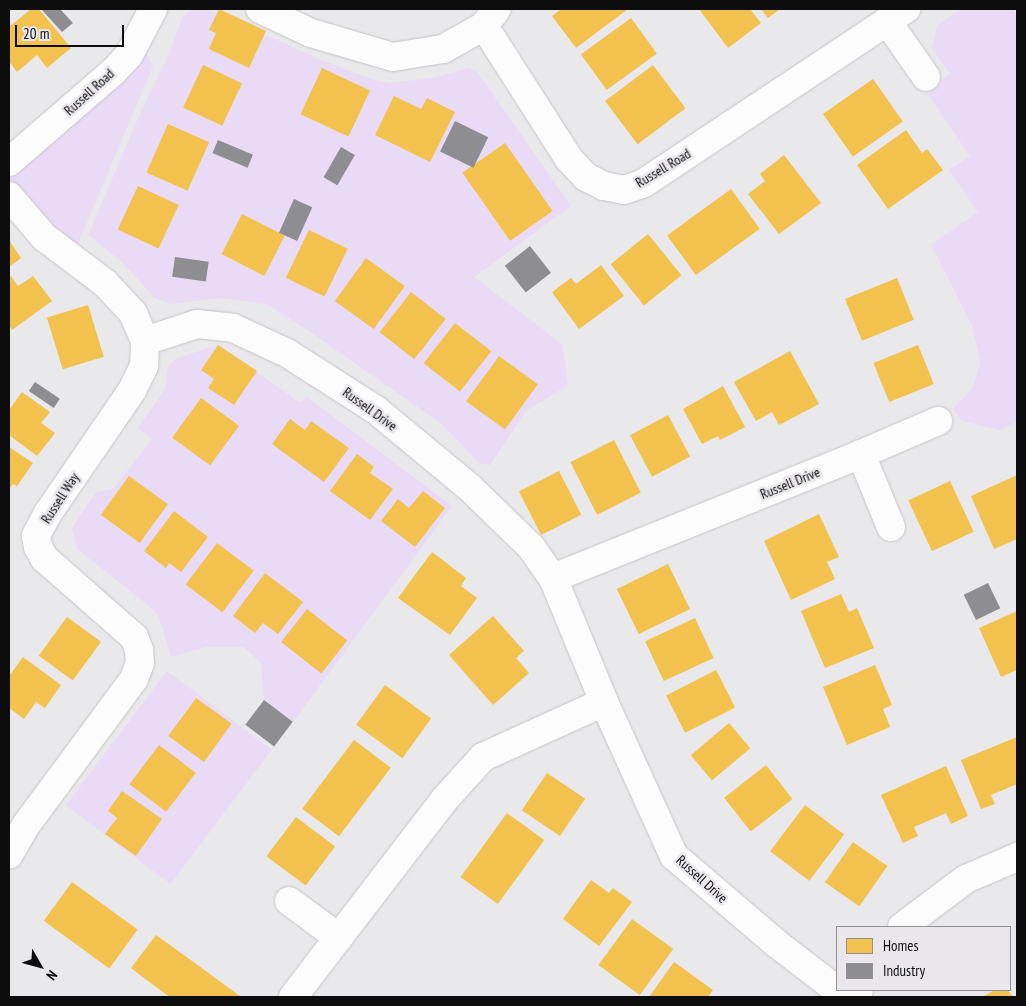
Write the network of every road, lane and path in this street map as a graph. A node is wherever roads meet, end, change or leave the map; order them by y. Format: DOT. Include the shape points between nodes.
graph roads {
  1 [pos="153,9"];
  2 [pos="260,9"];
  3 [pos="897,15"];
  4 [pos="490,18"];
  5 [pos="926,77"];
  6 [pos="9,162"];
  7 [pos="9,196"];
  8 [pos="145,341"];
  9 [pos="938,420"];
  10 [pos="861,454"];
  11 [pos="891,527"];
  12 [pos="553,578"];
  13 [pos="604,702"];
  14 [pos="17,820"];
  15 [pos="9,854"];
  16 [pos="1017,857"];
  17 [pos="289,901"];
  18 [pos="903,926"];
  19 [pos="339,938"];
  20 [pos="836,989"];
  21 [pos="294,997"];
  1 -- 6 [label="street, Russell Road" via="129,55 113,72"];
  2 -- 4 [label="street, Russell Road" via="311,33 393,57 443,49"];
  3 -- 4 [label="street, Russell Road" via="644,183 624,190 604,186 586,177 569,159"];
  3 -- 5 [label="street, Russell Road"];
  7 -- 8 [label="street, Russell Way" via="44,237 111,289 133,313"];
  8 -- 12 [label="street, Russell Drive" via="197,324 233,328 287,353 376,410 468,486 530,548"];
  8 -- 14 [label="street, Russell Way" via="144,366 133,388 48,513 36,536 44,558 134,637 140,663 134,679"];
  9 -- 10 [label="street, Russell Drive"];
  10 -- 11 [label="street"];
  10 -- 12 [label="street, Russell Drive"];
  12 -- 13 [label="street, Russell Drive"];
  13 -- 19 [label="street" via="483,758 444,800"];
  13 -- 20 [label="street, Russell Drive" via="674,856 777,944"];
  14 -- 15 [label="street, Russell Way"];
  16 -- 18 [label="street" via="966,879"];
  17 -- 19 [label="street"];
  19 -- 21 [label="street"];
}
